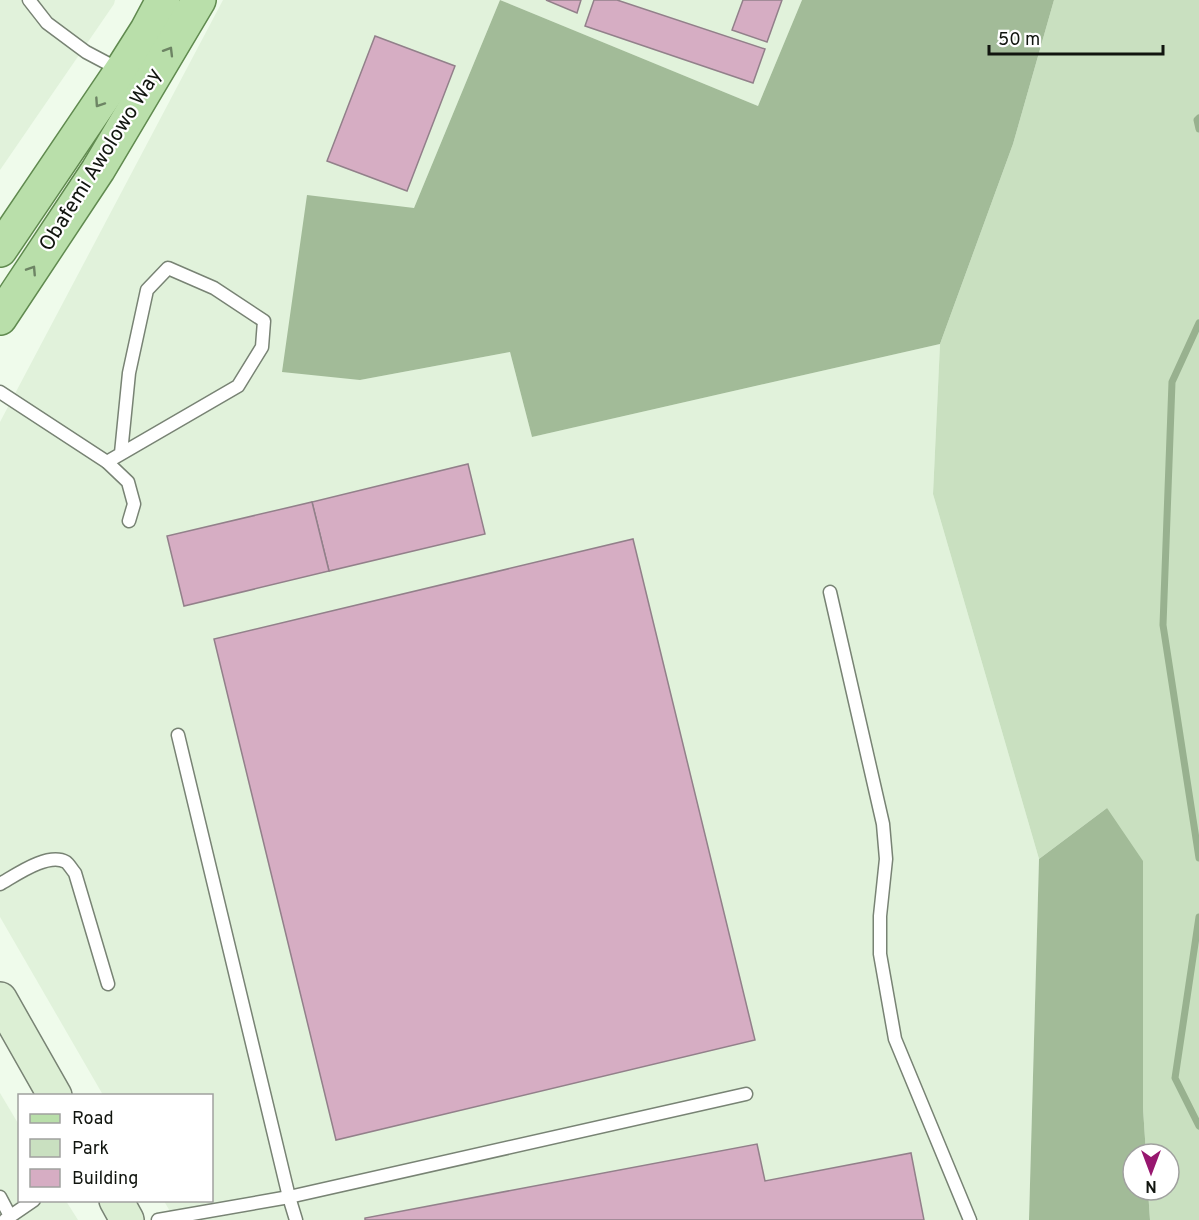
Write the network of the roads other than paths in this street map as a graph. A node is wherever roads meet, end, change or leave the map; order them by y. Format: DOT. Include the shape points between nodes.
graph roads {
  1 [pos="29,0"];
  2 [pos="163,0"];
  3 [pos="200,0"];
  4 [pos="121,71"];
  5 [pos="0,250"];
  6 [pos="0,318"];
  7 [pos="0,392"];
  8 [pos="122,453"];
  9 [pos="107,462"];
  10 [pos="129,521"];
  11 [pos="830,592"];
  12 [pos="178,735"];
  13 [pos="0,884"];
  14 [pos="108,984"];
  15 [pos="0,999"];
  16 [pos="54,1094"];
  17 [pos="746,1095"];
  18 [pos="0,1197"];
  19 [pos="289,1197"];
  20 [pos="31,1202"];
  21 [pos="117,1202"];
  22 [pos="8,1218"];
  23 [pos="127,1220"];
  24 [pos="158,1220"];
  25 [pos="296,1220"];
  26 [pos="970,1220"];
  1 -- 4 [label="lane" via="47,23 86,52"];
  2 -- 4 [label="main road, Obafemi Awolowo Way"];
  6 -- 3 [label="main road, Obafemi Awolowo Way, one-way" via="98,170"];
  4 -- 5 [label="main road, Obafemi Awolowo Way, one-way"];
  7 -- 9 [label="lane"];
  8 -- 8 [label="lane" via="238,386 262,347 264,321 214,288 168,268 147,290 129,373"];
  8 -- 9 [label="lane"];
  9 -- 10 [label="lane" via="128,482 134,504"];
  11 -- 26 [label="lane" via="884,824 886,859 880,954 896,1038"];
  12 -- 19 [label="lane"];
  13 -- 14 [label="lane" via="43,861 67,862 75,873"];
  15 -- 16 [label="main road"];
  17 -- 19 [label="lane"];
  18 -- 22 [label="lane"];
  19 -- 24 [label="lane"];
  19 -- 25 [label="lane"];
  20 -- 22 [label="lane"];
  21 -- 23 [label="main road"];
}
